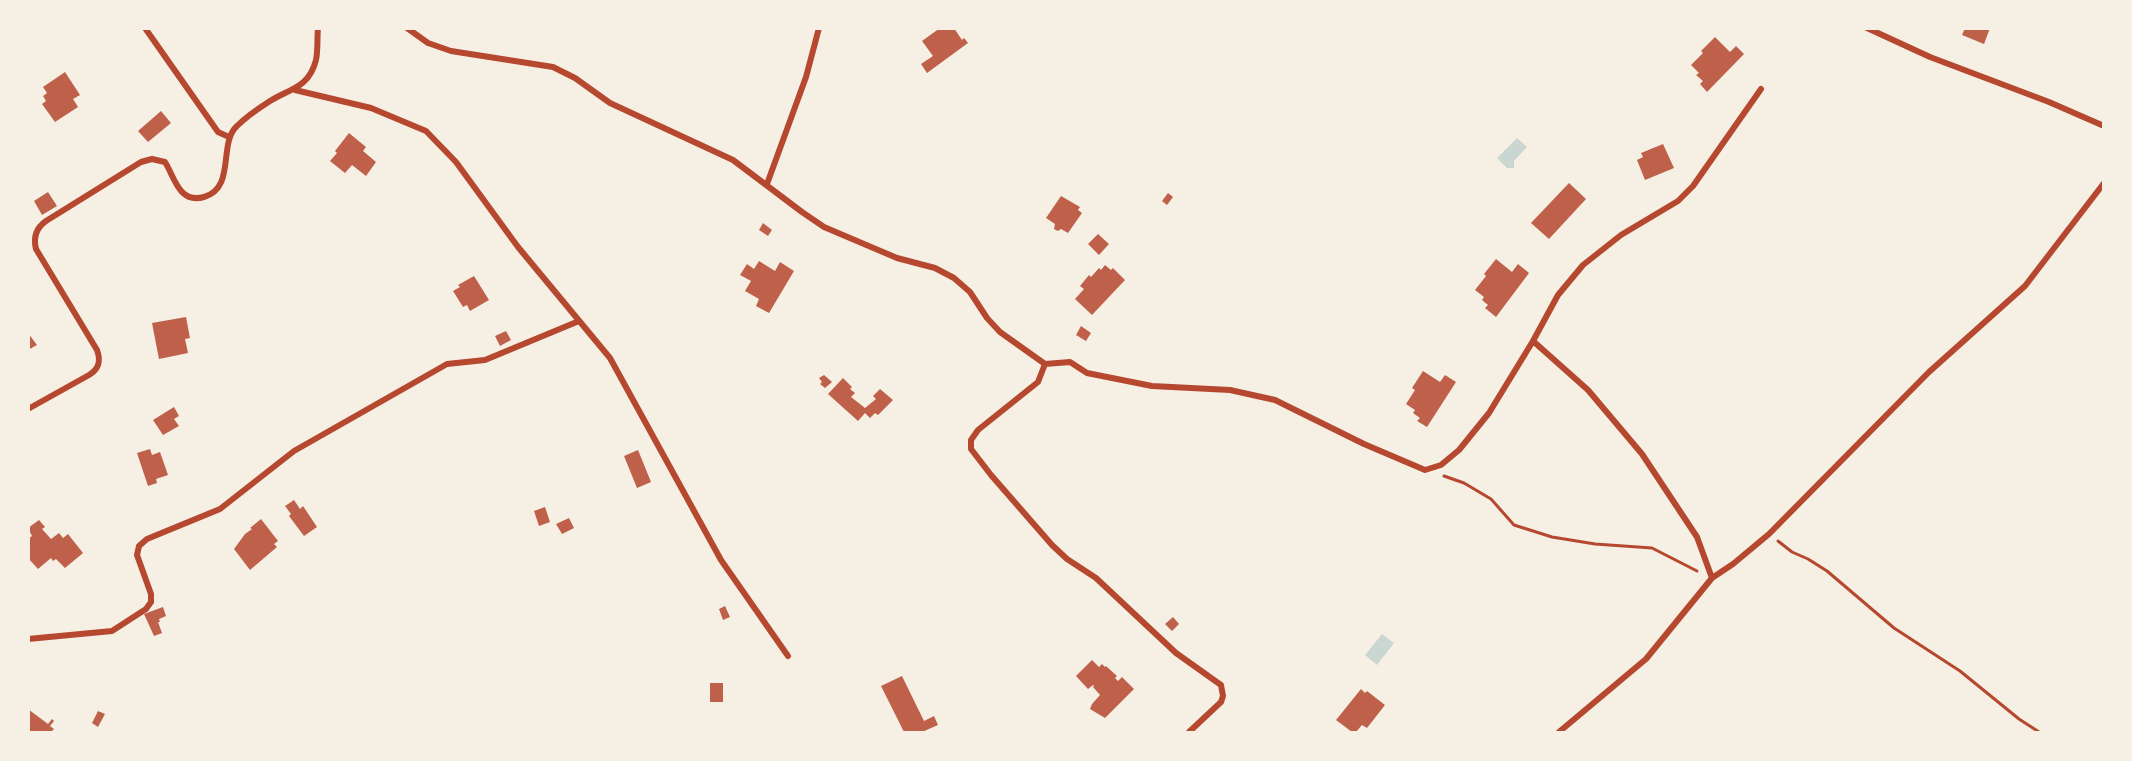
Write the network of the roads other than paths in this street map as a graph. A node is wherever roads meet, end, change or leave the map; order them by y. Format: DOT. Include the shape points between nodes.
graph roads {
  1 [pos="145,28"];
  2 [pos="318,28"];
  3 [pos="407,28"];
  4 [pos="819,28"];
  5 [pos="1867,28"];
  6 [pos="1761,89"];
  7 [pos="295,90"];
  8 [pos="2103,126"];
  9 [pos="229,138"];
  10 [pos="2103,183"];
  11 [pos="767,184"];
  12 [pos="579,321"];
  13 [pos="1533,341"];
  14 [pos="1045,364"];
  15 [pos="28,409"];
  16 [pos="1712,578"];
  17 [pos="28,639"];
  18 [pos="788,656"];
  19 [pos="1189,732"];
  20 [pos="1559,732"];
  1 -- 9 [label="street" via="218,132"];
  2 -- 7 [label="street" via="316,60 308,77"];
  3 -- 11 [label="street" via="428,43 451,51 553,67 610,103 733,160"];
  4 -- 11 [label="street" via="806,77"];
  5 -- 8 [label="street"];
  6 -- 13 [label="street" via="1693,186 1678,201 1621,235 1583,265 1554,299"];
  7 -- 9 [label="street" via="272,100 243,121"];
  7 -- 12 [label="street" via="371,108 426,132 456,162"];
  9 -- 15 [label="street" via="220,183 208,196 184,195 177,189 165,162 152,159 141,162 37,230 36,249 97,350 99,361 89,375"];
  10 -- 16 [label="street" via="2025,286 1929,372 1769,534"];
  11 -- 14 [label="street" via="824,227 954,278 970,292 1000,332"];
  12 -- 17 [label="street" via="485,360 447,364 294,451 220,509 147,539 139,546 137,555 151,602 112,631"];
  12 -- 18 [label="street" via="610,358 721,560"];
  13 -- 14 [label="street" via="1489,413 1460,450 1441,465 1425,470 1275,400 1230,390 1152,386 1087,373 1070,362"];
  13 -- 16 [label="street" via="1588,390 1642,454 1697,537"];
  14 -- 19 [label="street" via="1038,382 978,430 971,448 1067,559 1096,578 1176,653 1221,686 1223,696 1218,706"];
  16 -- 20 [label="street" via="1646,658"];
}
